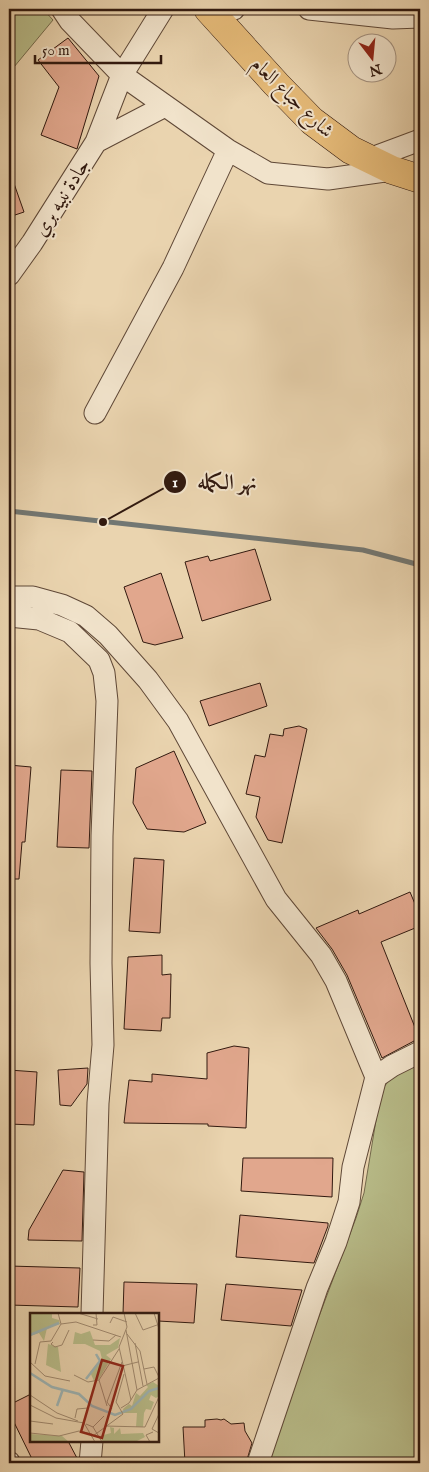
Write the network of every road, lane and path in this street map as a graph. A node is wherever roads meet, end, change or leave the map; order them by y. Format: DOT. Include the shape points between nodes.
graph roads {
  1 [pos="62,9"];
  2 [pos="163,9"];
  3 [pos="308,9"];
  4 [pos="218,10"];
  5 [pos="420,17"];
  6 [pos="122,75"];
  7 [pos="165,106"];
  8 [pos="420,140"];
  9 [pos="96,142"];
  10 [pos="228,150"];
  11 [pos="381,164"];
  12 [pos="420,179"];
  13 [pos="32,243"];
  14 [pos="9,246"];
  15 [pos="9,275"];
  16 [pos="94,413"];
  17 [pos="9,597"];
  18 [pos="9,616"];
  19 [pos="420,1052"];
  20 [pos="376,1077"];
  21 [pos="92,1313"];
  22 [pos="92,1442"];
  23 [pos="90,1463"];
  24 [pos="258,1463"];
  1 -- 6 [label="street"];
  2 -- 6 [label="street, جادة نبيه بري"];
  3 -- 5 [label="street" via="393,18"];
  4 -- 11 [label="main road, شارع جباع العام" via="312,121 351,150"];
  6 -- 7 [label="street"];
  6 -- 9 [label="street, جادة نبيه بري"];
  7 -- 9 [label="street, جادة نبيه بري"];
  7 -- 10 [label="street"];
  8 -- 11 [label="street"];
  9 -- 13 [label="street, جادة نبيه بري"];
  10 -- 11 [label="street" via="268,173 328,179"];
  10 -- 16 [label="street" via="173,268"];
  11 -- 12 [label="main road, شارع جباع العام"];
  13 -- 14 [label="street"];
  13 -- 15 [label="street, جادة نبيه بري"];
  17 -- 20 [label="street" via="33,597 86,616 108,635 148,680 178,721 276,899 321,955 336,981"];
  18 -- 21 [label="street" via="39,619 70,632 99,660 104,673 107,701 101,963 104,1045 98,1104"];
  19 -- 20 [label="street"];
  20 -- 24 [label="street" via="353,1168 349,1202"];
  22 -- 23 [label="street"];
}
